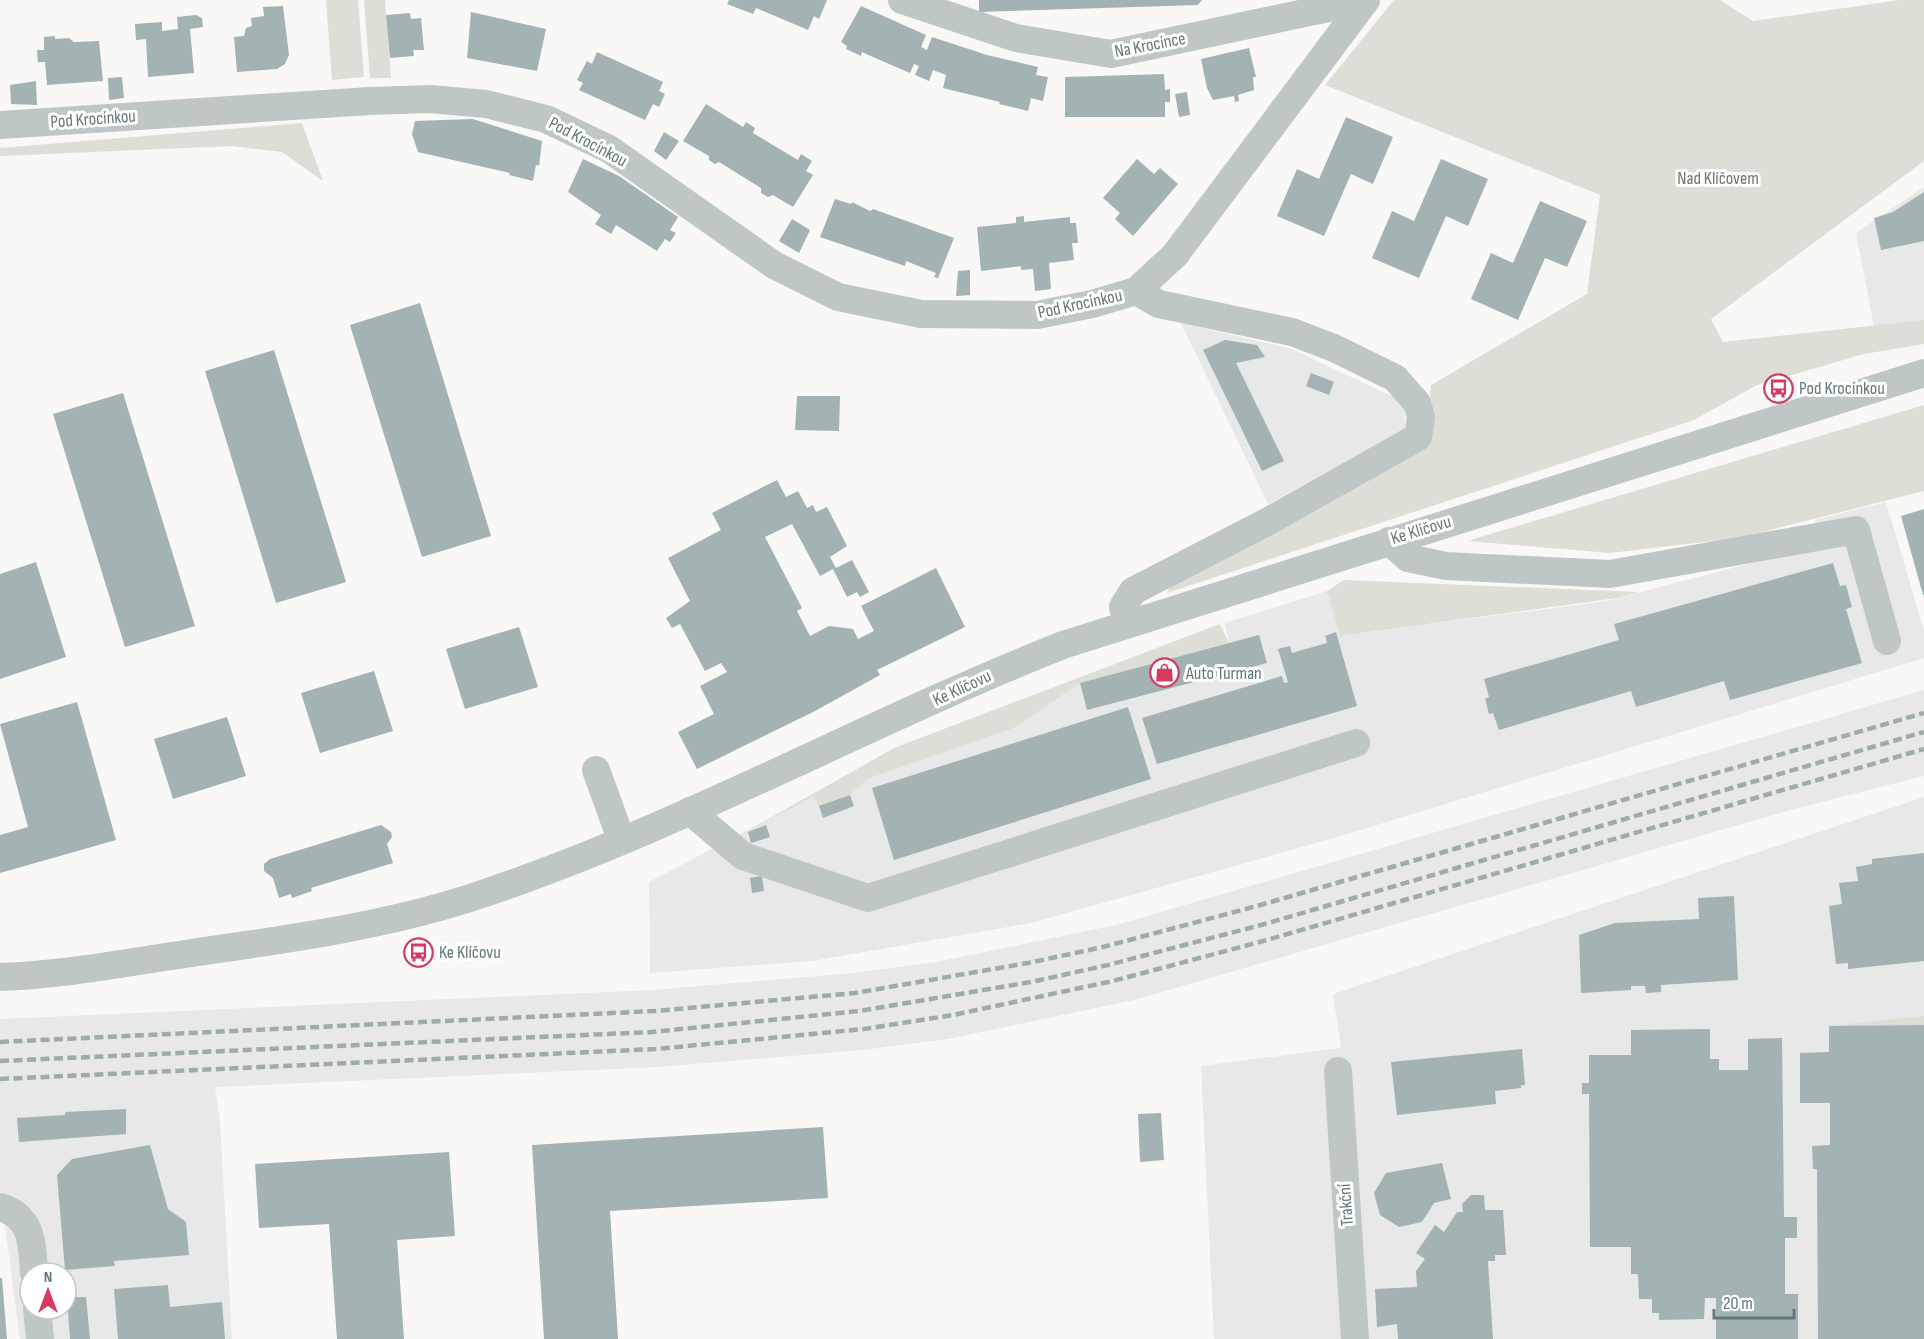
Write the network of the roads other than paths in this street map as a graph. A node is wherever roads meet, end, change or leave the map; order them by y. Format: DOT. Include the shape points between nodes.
graph roads {
  1 [pos="902,0"];
  2 [pos="1366,0"];
  3 [pos="0,125"];
  4 [pos="1136,291"];
  5 [pos="1924,373"];
  6 [pos="1389,541"];
  7 [pos="1127,624"];
  8 [pos="1887,641"];
  9 [pos="1356,743"];
  10 [pos="596,770"];
  11 [pos="690,811"];
  12 [pos="621,839"];
  13 [pos="0,977"];
  14 [pos="1338,1071"];
  15 [pos="0,1207"];
  16 [pos="33,1261"];
  17 [pos="38,1321"];
  18 [pos="40,1339"];
  19 [pos="1354,1339"];
  1 -- 2 [label="street, Na Krocínce" via="1016,38 1111,54"];
  2 -- 4 [label="street, Pod Krocínkou" via="1175,255"];
  3 -- 4 [label="street, Pod Krocínkou" via="370,101 430,99 486,104 546,119 609,149 774,265 838,297 921,314 1037,315"];
  4 -- 7 [label="street, Pod Krocínkou" via="1160,304 1292,332 1334,348 1395,378 1408,389 1421,417 1418,437 1133,591 1122,607"];
  5 -- 6 [label="street, Ke Klíčovu"];
  6 -- 7 [label="street, Ke Klíčovu"];
  6 -- 8 [label="street" via="1408,558 1446,566 1610,574 1856,530"];
  7 -- 11 [label="street, Ke Klíčovu" via="1006,667"];
  9 -- 11 [label="street" via="868,898 743,856"];
  10 -- 12 [label="street"];
  11 -- 12 [label="street, Ke Klíčovu"];
  12 -- 13 [label="street, Ke Klíčovu" via="467,898 383,922 137,961"];
  14 -- 19 [label="street, Trakční"];
  15 -- 16 [label="street" via="25,1222 31,1235"];
  17 -- 18 [label="street"];
}
